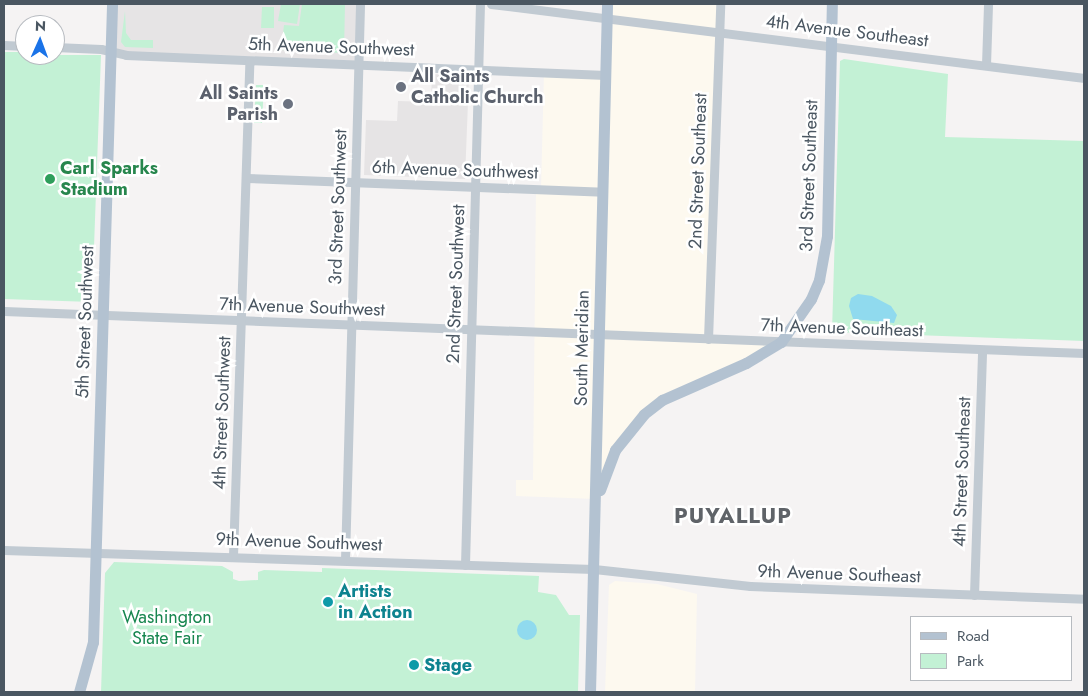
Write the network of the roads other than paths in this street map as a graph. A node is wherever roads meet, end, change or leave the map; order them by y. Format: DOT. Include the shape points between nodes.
graph roads {
  1 [pos="112,4"];
  2 [pos="360,4"];
  3 [pos="480,4"];
  4 [pos="491,4"];
  5 [pos="607,4"];
  6 [pos="720,4"];
  7 [pos="832,4"];
  8 [pos="988,4"];
  9 [pos="606,18"];
  10 [pos="719,32"];
  11 [pos="831,44"];
  12 [pos="65,48"];
  13 [pos="110,51"];
  14 [pos="249,61"];
  15 [pos="358,65"];
  16 [pos="986,65"];
  17 [pos="478,69"];
  18 [pos="606,75"];
  19 [pos="1084,78"];
  20 [pos="246,178"];
  21 [pos="355,182"];
  22 [pos="475,187"];
  23 [pos="603,192"];
  24 [pos="4,311"];
  25 [pos="102,314"];
  26 [pos="241,321"];
  27 [pos="351,324"];
  28 [pos="471,329"];
  29 [pos="599,336"];
  30 [pos="708,339"];
  31 [pos="781,342"];
  32 [pos="982,350"];
  33 [pos="1084,352"];
  34 [pos="596,511"];
  35 [pos="4,550"];
  36 [pos="95,552"];
  37 [pos="233,556"];
  38 [pos="345,560"];
  39 [pos="465,564"];
  40 [pos="594,569"];
  41 [pos="974,595"];
  42 [pos="1084,599"];
  43 [pos="79,692"];
  44 [pos="590,692"];
  1 -- 13 [label="main road, 5th Street Southwest"];
  2 -- 15 [label="street, 3rd Street Southwest"];
  3 -- 17 [label="street, 2nd Street Southwest"];
  4 -- 9 [label="street, 4th Avenue Southeast"];
  5 -- 9 [label="main road, South Meridian"];
  6 -- 10 [label="street, 2nd Street Southeast"];
  7 -- 11 [label="main road, 3rd Street Southeast"];
  8 -- 16 [label="street"];
  9 -- 10 [label="street, 4th Avenue Southeast"];
  9 -- 18 [label="main road, South Meridian"];
  10 -- 11 [label="street, 4th Avenue Southeast"];
  10 -- 30 [label="street, 2nd Street Southeast"];
  11 -- 16 [label="street, 4th Avenue Southeast"];
  11 -- 31 [label="main road, 3rd Street Southeast" via="827,236 812,299"];
  12 -- 13 [label="street, 5th Avenue Southwest"];
  13 -- 14 [label="street, 5th Avenue Southwest" via="126,56"];
  13 -- 25 [label="main road, 5th Street Southwest"];
  14 -- 15 [label="street, 5th Avenue Southwest"];
  14 -- 20 [label="street, 4th Street Southwest"];
  15 -- 17 [label="street, 5th Avenue Southwest"];
  15 -- 21 [label="street, 3rd Street Southwest"];
  16 -- 19 [label="street, 4th Avenue Southeast"];
  17 -- 18 [label="street, 5th Avenue Southwest"];
  17 -- 22 [label="street, 2nd Street Southwest"];
  18 -- 23 [label="main road, South Meridian"];
  20 -- 21 [label="street, 6th Avenue Southwest"];
  20 -- 26 [label="street, 4th Street Southwest"];
  21 -- 22 [label="street, 6th Avenue Southwest"];
  21 -- 27 [label="street, 3rd Street Southwest"];
  22 -- 23 [label="street, 6th Avenue Southwest"];
  22 -- 28 [label="street, 2nd Street Southwest"];
  23 -- 29 [label="main road, South Meridian"];
  24 -- 25 [label="street, 7th Avenue Southwest"];
  25 -- 26 [label="street, 7th Avenue Southwest"];
  25 -- 36 [label="main road, 5th Street Southwest"];
  26 -- 27 [label="street, 7th Avenue Southwest"];
  26 -- 37 [label="street, 4th Street Southwest"];
  27 -- 28 [label="street, 7th Avenue Southwest"];
  27 -- 38 [label="street, 3rd Street Southwest"];
  28 -- 29 [label="street, 7th Avenue Southwest"];
  28 -- 39 [label="street, 2nd Street Southwest"];
  29 -- 30 [label="street, 7th Avenue Southeast"];
  29 -- 34 [label="main road, South Meridian"];
  30 -- 31 [label="street, 7th Avenue Southeast"];
  31 -- 32 [label="street, 7th Avenue Southeast"];
  31 -- 34 [label="main road, 3rd Street Southeast" via="746,363 662,400 644,414 628,431 610,461"];
  32 -- 33 [label="street, 7th Avenue Southeast"];
  32 -- 41 [label="street, 4th Street Southeast"];
  34 -- 40 [label="main road, South Meridian"];
  35 -- 36 [label="street, 9th Avenue Southwest"];
  36 -- 37 [label="street, 9th Avenue Southwest"];
  36 -- 43 [label="main road, 5th Street Southwest" via="92,642"];
  37 -- 38 [label="street, 9th Avenue Southwest"];
  38 -- 39 [label="street, 9th Avenue Southwest"];
  39 -- 40 [label="street, 9th Avenue Southwest"];
  40 -- 41 [label="street, 9th Avenue Southeast" via="750,586"];
  40 -- 44 [label="main road, South Meridian"];
  41 -- 42 [label="street, 9th Avenue Southeast"];
}
